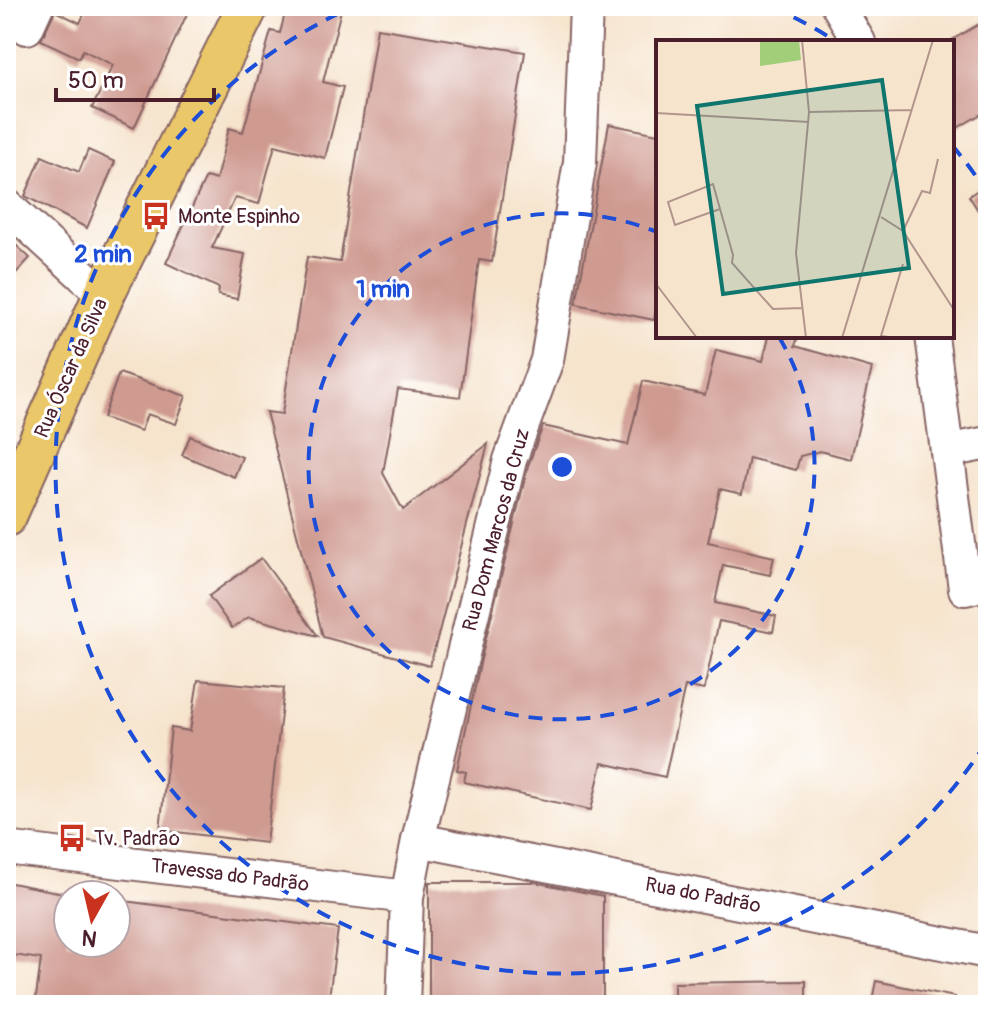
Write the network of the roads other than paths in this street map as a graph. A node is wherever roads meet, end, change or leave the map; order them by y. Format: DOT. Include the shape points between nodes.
graph roads {
  1 [pos="248,6"];
  2 [pos="586,6"];
  3 [pos="838,6"];
  4 [pos="858,40"];
  5 [pos="6,205"];
  6 [pos="106,290"];
  7 [pos="932,338"];
  8 [pos="988,443"];
  9 [pos="947,451"];
  10 [pos="6,516"];
  11 [pos="988,583"];
  12 [pos="418,840"];
  13 [pos="6,848"];
  14 [pos="407,897"];
  15 [pos="988,952"];
  16 [pos="403,1005"];
  1 -- 6 [label="main road, Rua Óscar da Silva"];
  2 -- 12 [label="street, Rua Dom Marcos da Cruz" via="580,162 547,360 510,460"];
  3 -- 4 [label="street"];
  5 -- 6 [label="street" via="92,284"];
  6 -- 10 [label="main road, Rua Óscar da Silva"];
  7 -- 9 [label="street"];
  8 -- 9 [label="street"];
  9 -- 11 [label="street" via="965,589"];
  12 -- 14 [label="street, Rua Dom Marcos da Cruz"];
  12 -- 15 [label="street, Rua do Padrão"];
  13 -- 14 [label="street, Travessa do Padrão"];
  14 -- 16 [label="street, Rua Dom Marcos da Cruz"];
}
